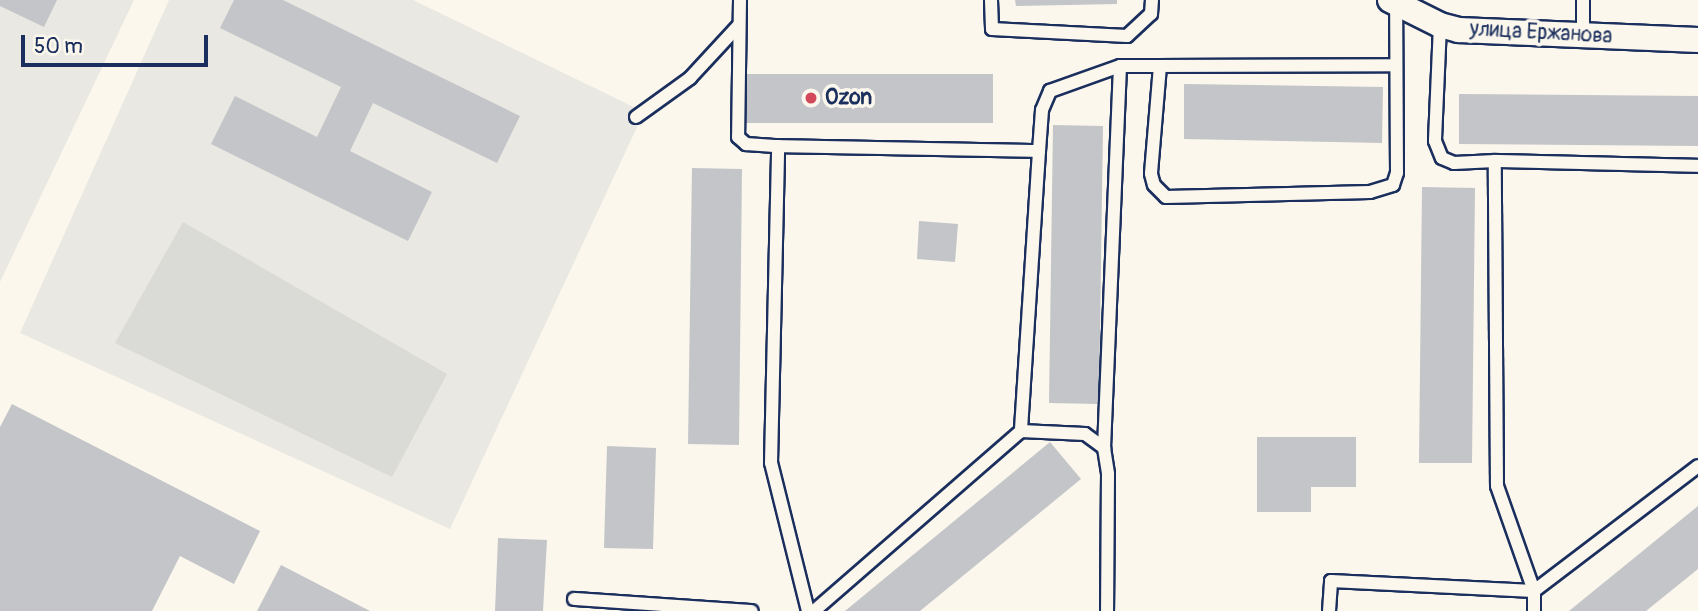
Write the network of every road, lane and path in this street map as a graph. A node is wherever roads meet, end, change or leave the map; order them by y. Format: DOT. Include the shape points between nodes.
graph roads {
  1 [pos="740,0"];
  2 [pos="991,0"];
  3 [pos="1152,0"];
  4 [pos="1583,0"];
  5 [pos="1393,1"];
  6 [pos="739,25"];
  7 [pos="1440,25"];
  8 [pos="1583,35"];
  9 [pos="1698,40"];
  10 [pos="1395,65"];
  11 [pos="1120,66"];
  12 [pos="1160,66"];
  13 [pos="636,117"];
  14 [pos="778,146"];
  15 [pos="1039,151"];
  16 [pos="1495,160"];
  17 [pos="1698,166"];
  18 [pos="1021,431"];
  19 [pos="1104,448"];
  20 [pos="1698,466"];
  21 [pos="1534,591"];
  22 [pos="574,599"];
  23 [pos="752,611"];
  24 [pos="811,611"];
  25 [pos="1107,611"];
  26 [pos="1329,611"];
  27 [pos="1534,611"];
  1 -- 6 [label="lane"];
  2 -- 3 [label="lane" via="992,29 1127,36 1151,14"];
  4 -- 8 [label="lane"];
  5 -- 7 [label="street, улица Ержанова"];
  5 -- 10 [label="lane"];
  6 -- 13 [label="lane" via="690,78"];
  6 -- 14 [label="lane" via="738,137 746,144"];
  7 -- 8 [label="street, улица Ержанова" via="1459,30"];
  7 -- 16 [label="lane" via="1435,141 1442,158 1454,163"];
  8 -- 9 [label="street, улица Ержанова"];
  10 -- 12 [label="lane"];
  10 -- 12 [label="lane" via="1396,173 1392,185 1370,192 1166,197 1151,174"];
  11 -- 12 [label="lane"];
  11 -- 15 [label="lane" via="1050,91 1042,110"];
  11 -- 19 [label="lane"];
  14 -- 15 [label="lane"];
  14 -- 24 [label="lane" via="771,463"];
  15 -- 18 [label="lane"];
  16 -- 17 [label="lane"];
  16 -- 21 [label="lane" via="1497,486"];
  18 -- 19 [label="lane" via="1085,434"];
  18 -- 24 [label="lane"];
  19 -- 25 [label="lane" via="1108,474"];
  20 -- 21 [label="lane"];
  21 -- 26 [label="lane" via="1331,581"];
  21 -- 27 [label="lane"];
  22 -- 23 [label="lane"];
}
